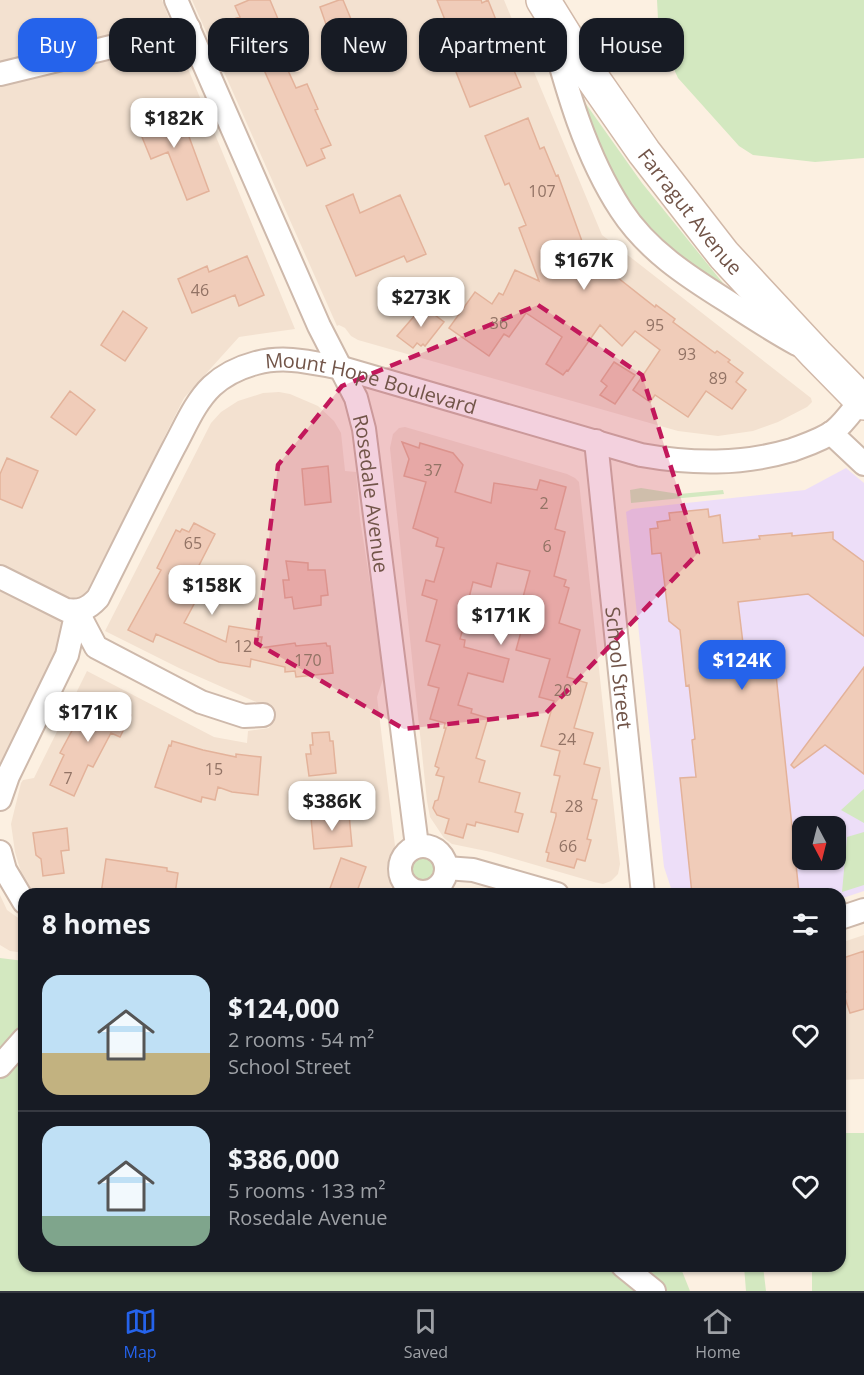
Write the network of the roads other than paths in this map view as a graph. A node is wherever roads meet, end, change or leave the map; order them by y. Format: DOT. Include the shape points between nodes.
graph roads {
  1 [pos="176,0"];
  2 [pos="543,0"];
  3 [pos="184,18"];
  4 [pos="196,44"];
  5 [pos="109,48"];
  6 [pos="0,75"];
  7 [pos="816,354"];
  8 [pos="342,368"];
  9 [pos="863,401"];
  10 [pos="831,433"];
  11 [pos="596,441"];
  12 [pos="864,464"];
  13 [pos="0,577"];
  14 [pos="77,611"];
  15 [pos="263,715"];
  16 [pos="0,799"];
  17 [pos="417,846"];
  18 [pos="0,852"];
  19 [pos="446,868"];
  20 [pos="408,888"];
  21 [pos="434,888"];
  22 [pos="536,888"];
  23 [pos="642,888"];
  24 [pos="18,892"];
  25 [pos="864,910"];
  26 [pos="846,916"];
  27 [pos="18,1046"];
  28 [pos="0,1066"];
  29 [pos="630,1272"];
  30 [pos="654,1291"];
  1 -- 3 [label="street, Rosedale Avenue"];
  2 -- 7 [label="main road, Farragut Avenue" via="644,152 724,255"];
  2 -- 7 [label="street" via="568,90 591,152 606,184 639,234 687,276"];
  4 -- 8 [label="street, Rosedale Avenue" via="319,326"];
  5 -- 6 [label="street"];
  7 -- 9 [label="main road, Farragut Avenue"];
  8 -- 11 [label="street, Mount Hope Boulevard"];
  8 -- 14 [label="street, Mount Hope Boulevard" via="295,359 269,360 242,368 212,386 198,403 98,598 90,607"];
  8 -- 17 [label="street, Rosedale Avenue" via="364,429"];
  9 -- 10 [label="street, Mount Hope Boulevard"];
  10 -- 11 [label="street, Mount Hope Boulevard" via="766,457 717,463 641,455"];
  10 -- 12 [label="street"];
  11 -- 23 [label="street, School Street"];
  13 -- 14 [label="street" via="66,610"];
  14 -- 15 [label="street" via="96,647 201,702 244,717"];
  14 -- 16 [label="street" via="67,655"];
  17 -- 19 [label="street" via="436,850"];
  17 -- 20 [label="street" via="405,855 400,869"];
  18 -- 24 [label="street"];
  19 -- 21 [label="street" via="442,882"];
  19 -- 22 [label="street" via="474,870"];
  25 -- 26 [label="street"];
  27 -- 28 [label="street"];
  29 -- 30 [label="street"];
}
